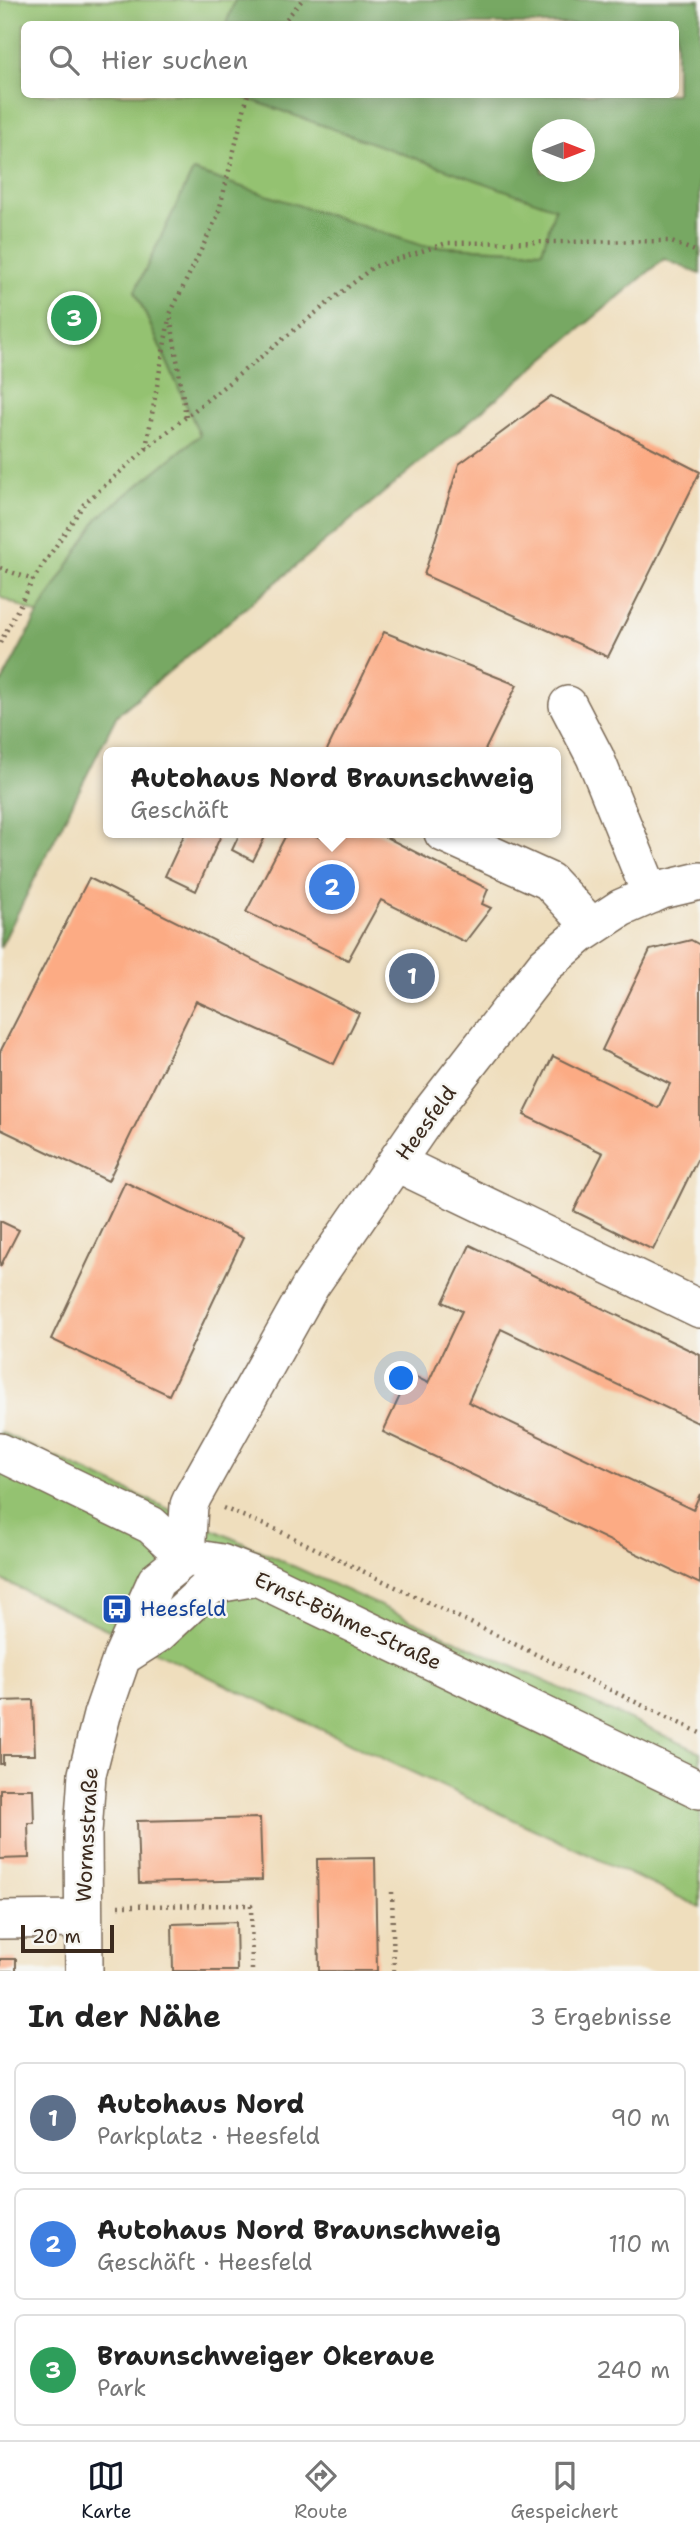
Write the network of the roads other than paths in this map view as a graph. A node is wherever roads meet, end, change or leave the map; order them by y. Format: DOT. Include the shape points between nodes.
graph roads {
  1 [pos="568,705"];
  2 [pos="454,838"];
  3 [pos="700,881"];
  4 [pos="651,895"];
  5 [pos="592,927"];
  6 [pos="397,1163"];
  7 [pos="700,1309"];
  8 [pos="0,1452"];
  9 [pos="186,1558"];
  10 [pos="257,1577"];
  11 [pos="122,1657"];
  12 [pos="700,1790"];
  13 [pos="83,1912"];
  14 [pos="0,1920"];
  15 [pos="84,1971"];
  1 -- 4 [label="street" via="595,757"];
  2 -- 5 [label="street" via="549,881"];
  3 -- 4 [label="street, Heesfeld"];
  4 -- 5 [label="street, Heesfeld"];
  5 -- 6 [label="street, Heesfeld" via="545,965"];
  6 -- 7 [label="street"];
  6 -- 9 [label="street, Heesfeld" via="311,1285 193,1496"];
  8 -- 9 [label="street" via="151,1525"];
  9 -- 10 [label="street, Ernst-Böhme-Straße" via="221,1563"];
  9 -- 11 [label="street, Wormsstraße" via="156,1581"];
  10 -- 11 [label="street" via="211,1585 158,1634"];
  10 -- 12 [label="street, Ernst-Böhme-Straße"];
  11 -- 13 [label="street, Wormsstraße" via="87,1774"];
  13 -- 14 [label="street"];
  13 -- 15 [label="street, Wormsstraße"];
}
